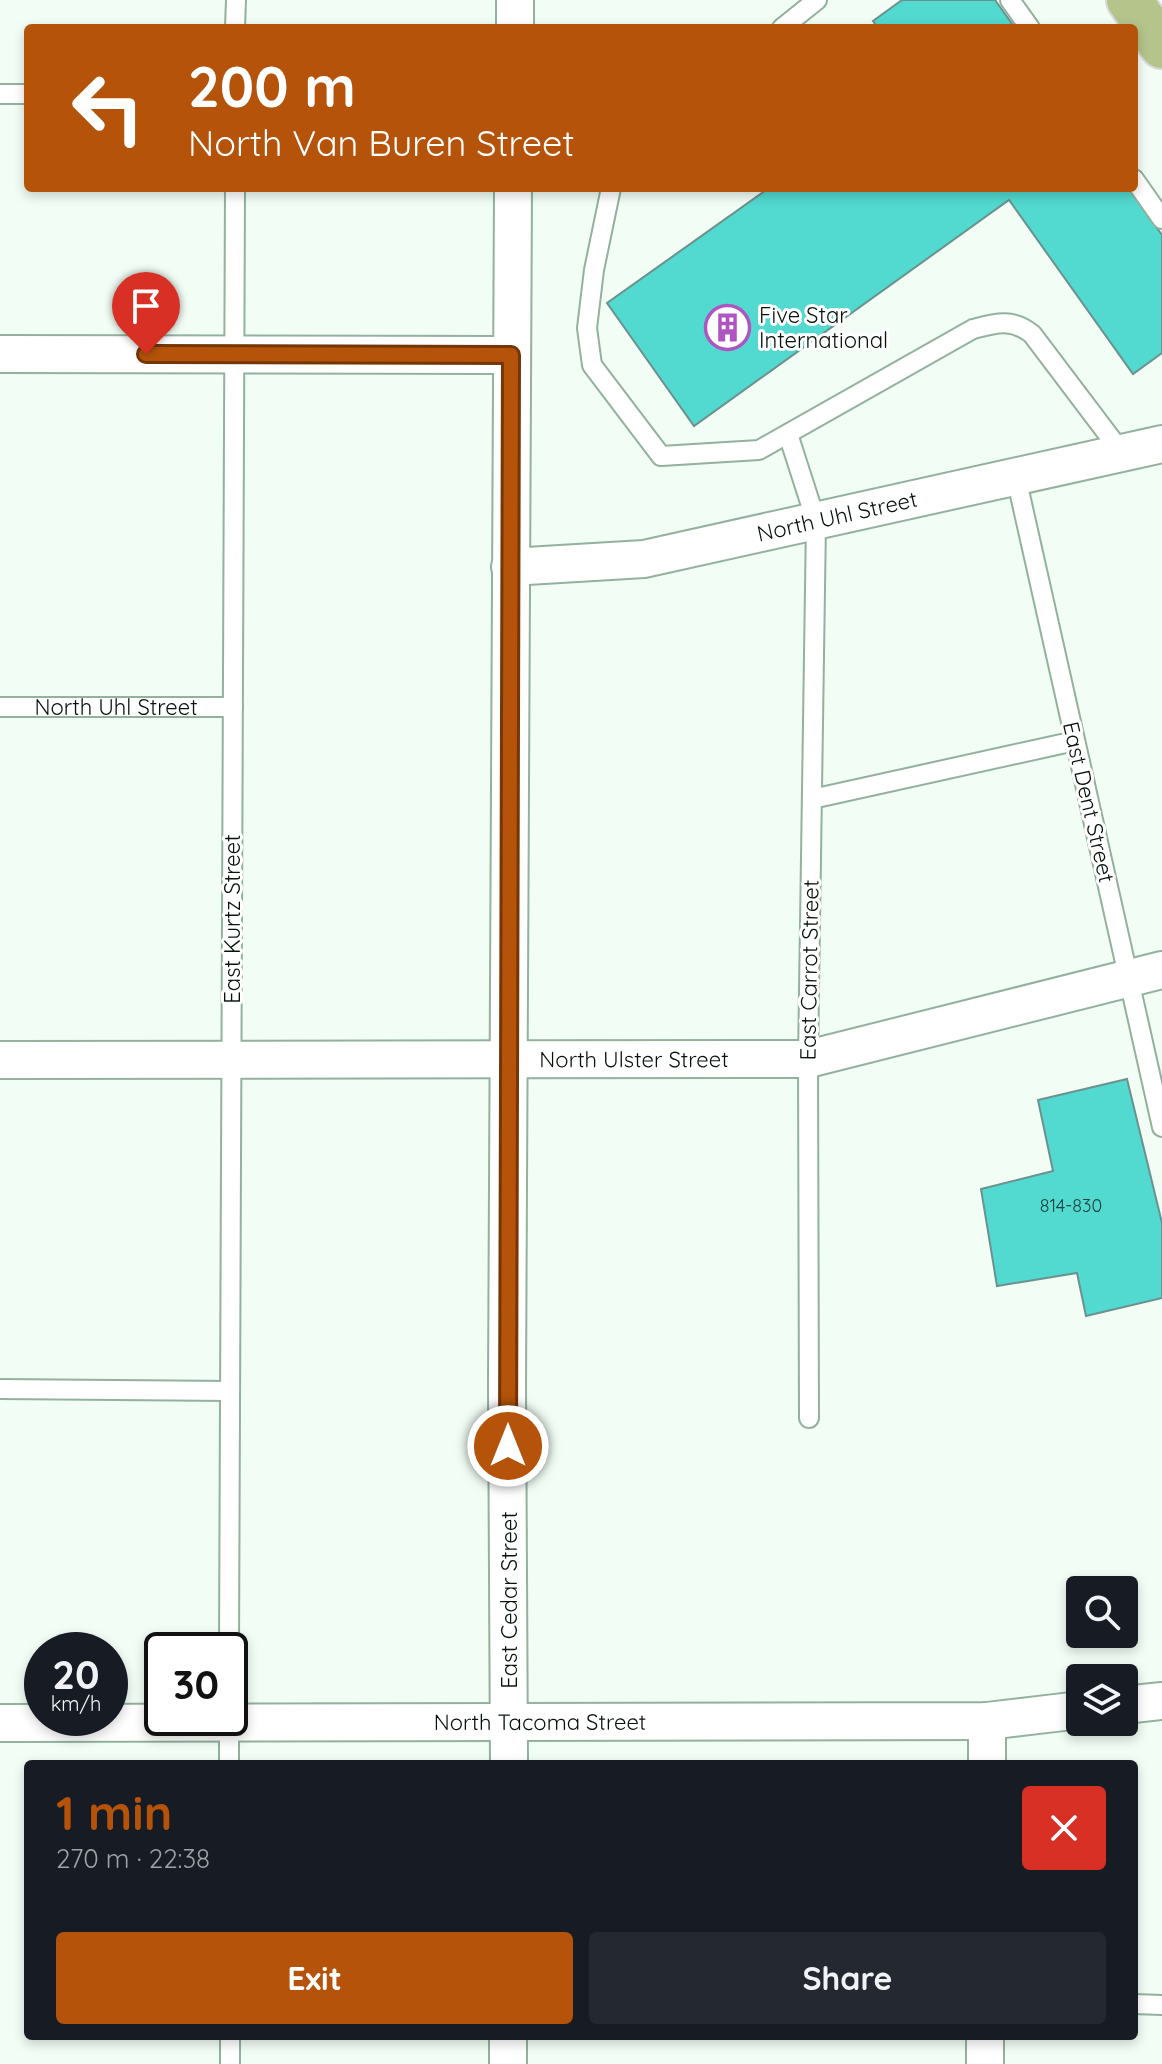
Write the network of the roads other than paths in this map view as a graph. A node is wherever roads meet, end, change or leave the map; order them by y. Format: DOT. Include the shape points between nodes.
graph roads {
  1 [pos="236,0"];
  2 [pos="515,0"];
  3 [pos="817,0"];
  4 [pos="1010,0"];
  5 [pos="1129,0"];
  6 [pos="235,24"];
  7 [pos="515,24"];
  8 [pos="787,24"];
  9 [pos="1027,24"];
  10 [pos="1162,46"];
  11 [pos="0,94"];
  12 [pos="24,94"];
  13 [pos="1138,185"];
  14 [pos="235,192"];
  15 [pos="513,192"];
  16 [pos="610,192"];
  17 [pos="1162,219"];
  18 [pos="0,354"];
  19 [pos="234,354"];
  20 [pos="511,355"];
  21 [pos="788,434"];
  22 [pos="1162,444"];
  23 [pos="1122,453"];
  24 [pos="1016,477"];
  25 [pos="816,521"];
  26 [pos="510,567"];
  27 [pos="0,707"];
  28 [pos="233,707"];
  29 [pos="1075,741"];
  30 [pos="812,799"];
  31 [pos="1145,974"];
  32 [pos="808,1059"];
  33 [pos="0,1060"];
  34 [pos="231,1060"];
  35 [pos="508,1060"];
  36 [pos="1162,1127"];
  37 [pos="0,1389"];
  38 [pos="230,1391"];
  39 [pos="809,1418"];
  40 [pos="229,1632"];
  41 [pos="1162,1701"];
  42 [pos="1138,1704"];
  43 [pos="1066,1712"];
  44 [pos="248,1720"];
  45 [pos="144,1721"];
  46 [pos="987,1721"];
  47 [pos="0,1723"];
  48 [pos="510,1724"];
  49 [pos="229,1736"];
  50 [pos="229,1760"];
  51 [pos="509,1760"];
  52 [pos="987,1760"];
  53 [pos="1138,2004"];
  54 [pos="1162,2005"];
  55 [pos="230,2040"];
  56 [pos="508,2040"];
  57 [pos="985,2040"];
  58 [pos="230,2064"];
  59 [pos="508,2064"];
  60 [pos="985,2064"];
  1 -- 6 [label="lane"];
  2 -- 7 [label="street"];
  3 -- 8 [label="lane"];
  4 -- 9 [label="lane"];
  5 -- 10 [label="main road"];
  11 -- 12 [label="lane"];
  13 -- 17 [label="lane"];
  14 -- 19 [label="lane, East Kurtz Street"];
  15 -- 20 [label="street, East Cedar Street"];
  16 -- 21 [label="lane" via="587,328 592,365 661,456 759,450"];
  18 -- 19 [label="street"];
  19 -- 20 [label="street"];
  19 -- 28 [label="lane, East Kurtz Street"];
  20 -- 26 [label="street, East Cedar Street"];
  21 -- 23 [label="lane" via="973,329 1020,324"];
  21 -- 25 [label="lane, East Carrot Street"];
  22 -- 23 [label="street, North Uhl Street"];
  23 -- 24 [label="street, North Uhl Street"];
  24 -- 25 [label="street, North Uhl Street"];
  24 -- 29 [label="lane, East Dent Street"];
  25 -- 26 [label="street, North Uhl Street" via="644,559"];
  25 -- 30 [label="lane, East Carrot Street"];
  26 -- 35 [label="street, East Cedar Street"];
  27 -- 28 [label="lane, North Uhl Street"];
  28 -- 34 [label="lane, East Kurtz Street"];
  29 -- 30 [label="lane"];
  29 -- 31 [label="lane, East Dent Street"];
  30 -- 32 [label="lane, East Carrot Street"];
  31 -- 32 [label="street, North Ulster Street"];
  31 -- 36 [label="lane, East Dent Street"];
  32 -- 35 [label="street, North Ulster Street"];
  32 -- 39 [label="lane, East Carrot Street"];
  33 -- 34 [label="street, North Ulster Street"];
  34 -- 35 [label="street, North Ulster Street"];
  34 -- 38 [label="lane, East Kurtz Street"];
  35 -- 48 [label="street, East Cedar Street"];
  37 -- 38 [label="lane"];
  38 -- 40 [label="lane, East Kurtz Street"];
  41 -- 42 [label="street"];
  43 -- 46 [label="street, North Tacoma Street"];
  44 -- 48 [label="street, North Tacoma Street"];
  45 -- 47 [label="street, North Tacoma Street"];
  46 -- 48 [label="street, North Tacoma Street"];
  46 -- 52 [label="street"];
  48 -- 51 [label="street, East Cedar Street"];
  49 -- 50 [label="lane"];
  53 -- 54 [label="lane"];
  55 -- 58 [label="lane"];
  56 -- 59 [label="street"];
  57 -- 60 [label="street"];
}
